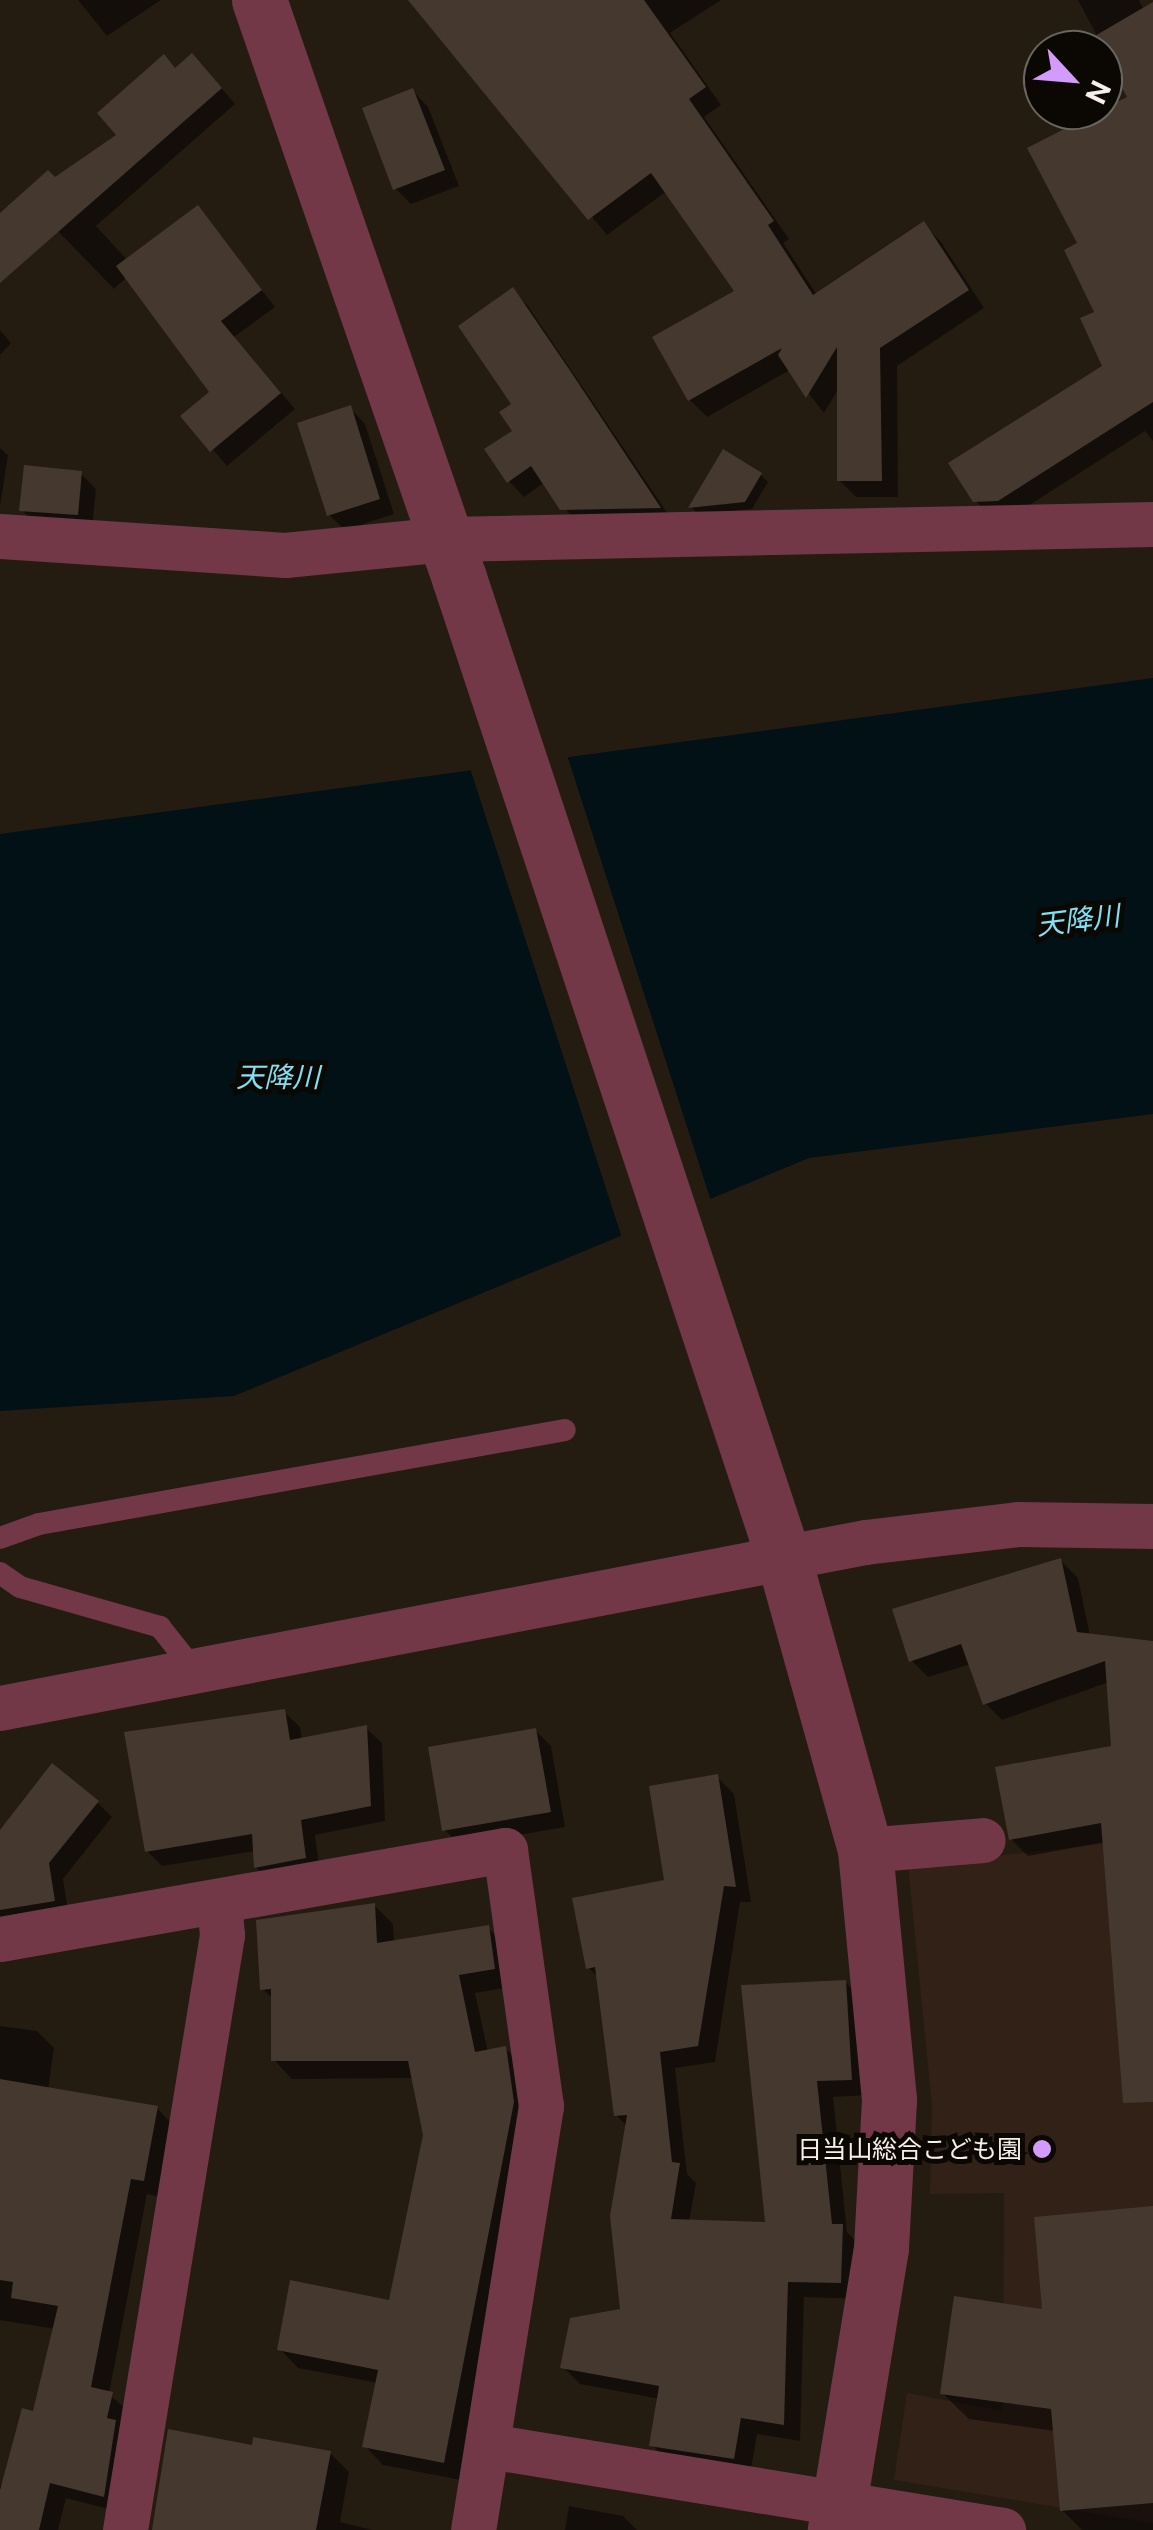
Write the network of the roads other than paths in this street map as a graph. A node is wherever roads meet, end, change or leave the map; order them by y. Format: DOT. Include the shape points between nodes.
graph roads {
  1 [pos="259,0"];
  2 [pos="1153,524"];
  3 [pos="0,536"];
  4 [pos="452,558"];
  5 [pos="564,1430"];
  6 [pos="1153,1526"];
  7 [pos="0,1538"];
  8 [pos="779,1545"];
  9 [pos="0,1573"];
  10 [pos="195,1671"];
  11 [pos="0,1708"];
  12 [pos="982,1840"];
  13 [pos="865,1850"];
  14 [pos="219,1902"];
  15 [pos="0,1938"];
  16 [pos="489,2446"];
  17 [pos="837,2516"];
  18 [pos="125,2530"];
  19 [pos="473,2530"];
  20 [pos="1003,2530"];
  1 -- 4 [label="street"];
  2 -- 4 [label="street"];
  3 -- 4 [label="street"];
  4 -- 8 [label="street"];
  5 -- 7 [label="lane" via="39,1524"];
  6 -- 8 [label="street" via="1018,1524"];
  8 -- 10 [label="street"];
  8 -- 13 [label="street"];
  9 -- 10 [label="lane" via="20,1588 160,1627"];
  10 -- 11 [label="street"];
  12 -- 13 [label="street"];
  13 -- 17 [label="street" via="889,2100 881,2248"];
  14 -- 15 [label="street"];
  14 -- 16 [label="street" via="504,1850 541,2106"];
  14 -- 18 [label="street" via="222,1935"];
  16 -- 17 [label="street"];
  16 -- 19 [label="street"];
  17 -- 20 [label="street"];
}
